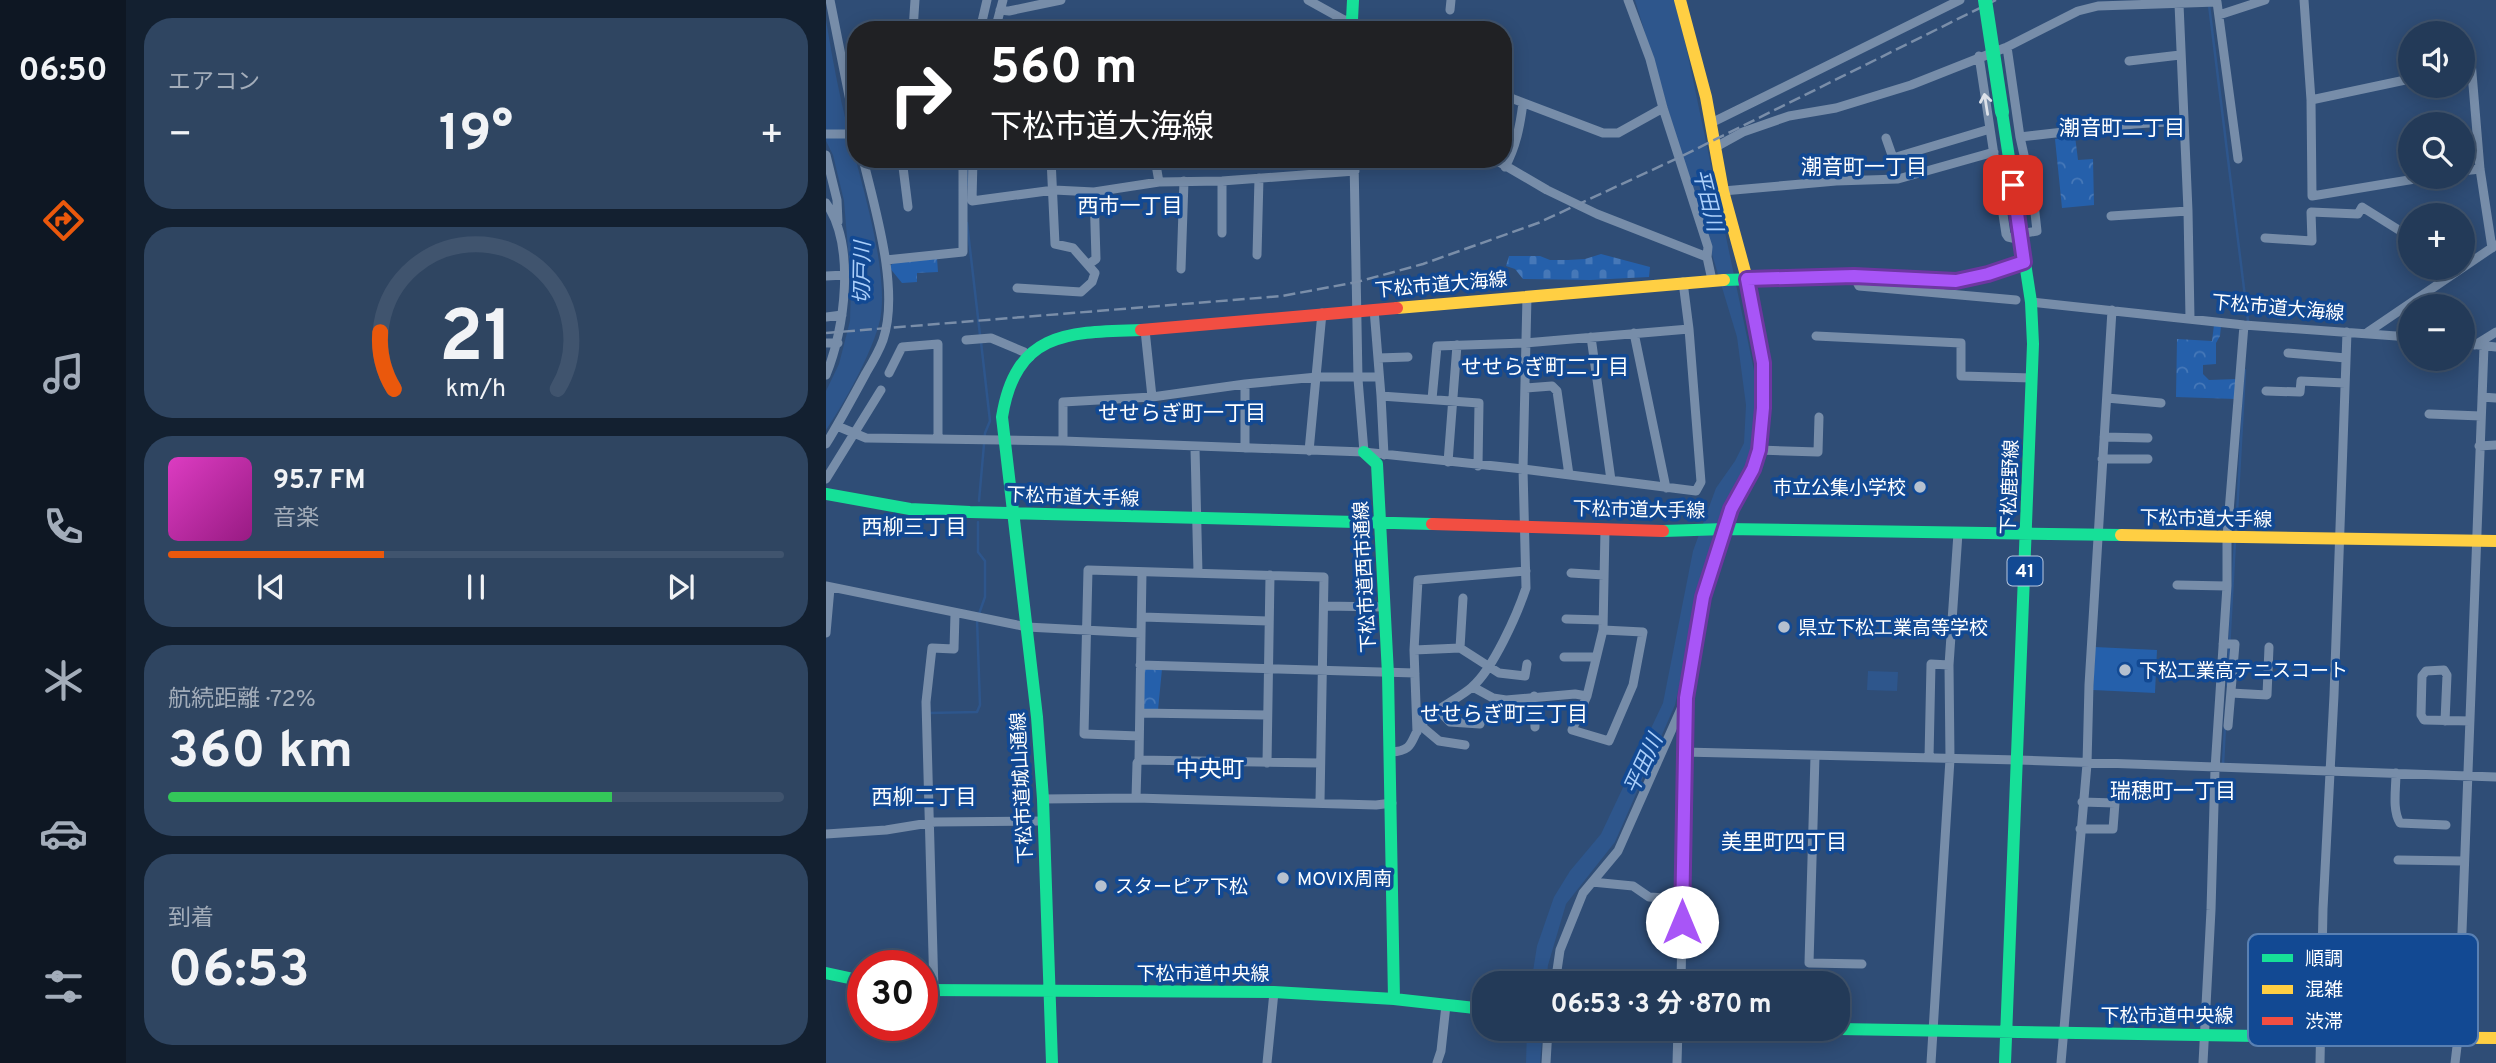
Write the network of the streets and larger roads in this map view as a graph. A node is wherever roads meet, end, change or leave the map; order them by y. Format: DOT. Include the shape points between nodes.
graph roads {
  1 [pos="830,0"];
  2 [pos="915,0"];
  3 [pos="987,0"];
  4 [pos="1003,0"];
  5 [pos="1061,0"];
  6 [pos="1308,0"];
  7 [pos="1353,0"];
  8 [pos="1628,0"];
  9 [pos="1680,0"];
  10 [pos="1960,0"];
  11 [pos="1985,0"];
  12 [pos="2265,0"];
  13 [pos="2304,0"];
  14 [pos="1048,2"];
  15 [pos="2179,4"];
  16 [pos="1000,10"];
  17 [pos="2219,15"];
  18 [pos="914,21"];
  19 [pos="982,21"];
  20 [pos="997,21"];
  21 [pos="1346,21"];
  22 [pos="1357,21"];
  23 [pos="2007,47"];
  24 [pos="2180,55"];
  25 [pos="1979,56"];
  26 [pos="2129,61"];
  27 [pos="2398,82"];
  28 [pos="847,90"];
  29 [pos="2474,98"];
  30 [pos="1512,99"];
  31 [pos="2311,100"];
  32 [pos="1523,103"];
  33 [pos="1663,108"];
  34 [pos="2183,121"];
  35 [pos="1711,123"];
  36 [pos="1990,129"];
  37 [pos="847,133"];
  38 [pos="826,134"];
  39 [pos="2020,137"];
  40 [pos="1886,138"];
  41 [pos="1714,148"];
  42 [pos="1994,152"];
  43 [pos="1512,155"];
  44 [pos="826,156"];
  45 [pos="2238,159"];
  46 [pos="865,168"];
  47 [pos="903,168"];
  48 [pos="963,168"];
  49 [pos="972,168"];
  50 [pos="1052,168"];
  51 [pos="1157,168"];
  52 [pos="1507,168"];
  53 [pos="2480,169"];
  54 [pos="2475,170"];
  55 [pos="1354,171"];
  56 [pos="1259,178"];
  57 [pos="1184,181"];
  58 [pos="1222,181"];
  59 [pos="1159,182"];
  60 [pos="2398,182"];
  61 [pos="1054,190"];
  62 [pos="1723,191"];
  63 [pos="1094,192"];
  64 [pos="826,203"];
  65 [pos="908,207"];
  66 [pos="2188,211"];
  67 [pos="2110,216"];
  68 [pos="2398,230"];
  69 [pos="838,231"];
  70 [pos="1222,233"];
  71 [pos="2021,237"];
  72 [pos="2265,238"];
  73 [pos="2494,247"];
  74 [pos="1257,255"];
  75 [pos="1707,257"];
  76 [pos="2475,258"];
  77 [pos="886,260"];
  78 [pos="2024,262"];
  79 [pos="1089,264"];
  80 [pos="1181,269"];
  81 [pos="845,275"];
  82 [pos="826,276"];
  83 [pos="1744,279"];
  84 [pos="1712,280"];
  85 [pos="2440,280"];
  86 [pos="1684,282"];
  87 [pos="1017,288"];
  88 [pos="1956,288"];
  89 [pos="1527,296"];
  90 [pos="2024,301"];
  91 [pos="1374,309"];
  92 [pos="2112,310"];
  93 [pos="1356,311"];
  94 [pos="1322,313"];
  95 [pos="842,316"];
  96 [pos="826,317"];
  97 [pos="2190,318"];
  98 [pos="2244,325"];
  99 [pos="1145,330"];
  100 [pos="1689,330"];
  101 [pos="2496,331"];
  102 [pos="2347,332"];
  103 [pos="2368,332"];
  104 [pos="1634,333"];
  105 [pos="1816,336"];
  106 [pos="2398,336"];
  107 [pos="1591,337"];
  108 [pos="966,340"];
  109 [pos="838,342"];
  110 [pos="826,343"];
  111 [pos="1525,343"];
  112 [pos="1457,345"];
  113 [pos="2475,345"];
  114 [pos="2479,345"];
  115 [pos="2496,347"];
  116 [pos="2288,352"];
  117 [pos="1030,357"];
  118 [pos="1408,357"];
  119 [pos="1378,358"];
  120 [pos="2346,358"];
  121 [pos="889,373"];
  122 [pos="826,374"];
  123 [pos="1317,377"];
  124 [pos="1379,377"];
  125 [pos="2032,378"];
  126 [pos="1359,379"];
  127 [pos="2345,383"];
  128 [pos="1245,384"];
  129 [pos="1525,388"];
  130 [pos="881,390"];
  131 [pos="2266,391"];
  132 [pos="1381,396"];
  133 [pos="1152,397"];
  134 [pos="2482,397"];
  135 [pos="2107,398"];
  136 [pos="2496,398"];
  137 [pos="1432,399"];
  138 [pos="1452,401"];
  139 [pos="2161,403"];
  140 [pos="2429,414"];
  141 [pos="2481,416"];
  142 [pos="1819,417"];
  143 [pos="837,426"];
  144 [pos="856,433"];
  145 [pos="2104,437"];
  146 [pos="2148,438"];
  147 [pos="938,439"];
  148 [pos="1004,441"];
  149 [pos="1063,441"];
  150 [pos="826,444"];
  151 [pos="2496,445"];
  152 [pos="2479,446"];
  153 [pos="1195,448"];
  154 [pos="1245,448"];
  155 [pos="1759,450"];
  156 [pos="1309,451"];
  157 [pos="1364,452"];
  158 [pos="1384,455"];
  159 [pos="2102,459"];
  160 [pos="2148,459"];
  161 [pos="1447,462"];
  162 [pos="1478,466"];
  163 [pos="1523,469"];
  164 [pos="1569,475"];
  165 [pos="826,479"];
  166 [pos="1611,480"];
  167 [pos="1666,488"];
  168 [pos="826,494"];
  169 [pos="1012,512"];
  170 [pos="1196,519"];
  171 [pos="1381,522"];
  172 [pos="1523,526"];
  173 [pos="1721,529"];
  174 [pos="1605,530"];
  175 [pos="1958,533"];
  176 [pos="2027,534"];
  177 [pos="2099,536"];
  178 [pos="2227,537"];
  179 [pos="2340,538"];
  180 [pos="2476,541"];
  181 [pos="2496,541"];
  182 [pos="1526,571"];
  183 [pos="1142,572"];
  184 [pos="1198,573"];
  185 [pos="1571,573"];
  186 [pos="1270,575"];
  187 [pos="1604,575"];
  188 [pos="2177,585"];
  189 [pos="2227,586"];
  190 [pos="828,587"];
  191 [pos="1463,598"];
  192 [pos="1324,606"];
  193 [pos="1385,607"];
  194 [pos="955,614"];
  195 [pos="1142,617"];
  196 [pos="1566,620"];
  197 [pos="1268,621"];
  198 [pos="1603,625"];
  199 [pos="1027,627"];
  200 [pos="1087,630"];
  201 [pos="826,633"];
  202 [pos="1141,633"];
  203 [pos="2223,643"];
  204 [pos="2269,647"];
  205 [pos="1460,648"];
  206 [pos="1414,650"];
  207 [pos="1564,657"];
  208 [pos="1596,657"];
  209 [pos="1140,664"];
  210 [pos="1527,664"];
  211 [pos="1949,665"];
  212 [pos="1489,666"];
  213 [pos="1268,668"];
  214 [pos="1322,671"];
  215 [pos="1415,673"];
  216 [pos="1388,674"];
  217 [pos="1473,687"];
  218 [pos="2231,693"];
  219 [pos="1534,696"];
  220 [pos="1587,696"];
  221 [pos="1686,698"];
  222 [pos="1439,711"];
  223 [pos="1140,713"];
  224 [pos="1266,715"];
  225 [pos="2445,720"];
  226 [pos="2470,721"];
  227 [pos="1480,724"];
  228 [pos="2228,726"];
  229 [pos="1535,727"];
  230 [pos="1419,729"];
  231 [pos="1139,736"];
  232 [pos="1465,745"];
  233 [pos="1391,752"];
  234 [pos="1684,752"];
  235 [pos="1815,755"];
  236 [pos="1929,758"];
  237 [pos="1950,759"];
  238 [pos="1139,760"];
  239 [pos="2018,760"];
  240 [pos="1267,763"];
  241 [pos="1321,763"];
  242 [pos="2087,764"];
  243 [pos="2215,769"];
  244 [pos="2331,771"];
  245 [pos="2396,773"];
  246 [pos="2469,775"];
  247 [pos="2496,777"];
  248 [pos="1136,798"];
  249 [pos="1043,799"];
  250 [pos="1320,802"];
  251 [pos="2082,802"];
  252 [pos="1392,803"];
  253 [pos="1044,821"];
  254 [pos="929,825"];
  255 [pos="2446,825"];
  256 [pos="2080,829"];
  257 [pos="826,834"];
  258 [pos="2398,860"];
  259 [pos="2463,862"];
  260 [pos="1592,882"];
  261 [pos="1682,899"];
  262 [pos="2322,934"];
  263 [pos="2461,934"];
  264 [pos="928,950"];
  265 [pos="1862,964"];
  266 [pos="1557,971"];
  267 [pos="1681,971"];
  268 [pos="826,973"];
  269 [pos="847,978"];
  270 [pos="938,991"];
  271 [pos="1274,992"];
  272 [pos="1048,993"];
  273 [pos="1394,999"];
  274 [pos="1446,1005"];
  275 [pos="1472,1008"];
  276 [pos="1850,1029"];
  277 [pos="1932,1030"];
  278 [pos="2007,1032"];
  279 [pos="2065,1034"];
  280 [pos="2205,1034"];
  281 [pos="2248,1035"];
  282 [pos="2478,1038"];
  283 [pos="2496,1038"];
  284 [pos="1547,1041"];
  285 [pos="1678,1041"];
  286 [pos="1052,1063"];
  287 [pos="1267,1063"];
  288 [pos="1437,1063"];
  289 [pos="1546,1063"];
  290 [pos="1677,1063"];
  291 [pos="1931,1063"];
  292 [pos="2005,1063"];
  293 [pos="2061,1063"];
  294 [pos="2203,1063"];
  1 -- 28 [label="street"];
  2 -- 18 [label="street"];
  3 -- 19 [label="street"];
  4 -- 16 [label="street"];
  5 -- 14 [label="street"];
  6 -- 21 [label="street"];
  7 -- 22 [label="street"];
  8 -- 33 [label="street"];
  9 -- 35 [label="street"];
  10 -- 35 [label="street"];
  11 -- 71 [label="street, 下松鹿野線 / 41, bridge"];
  12 -- 17 [label="street"];
  13 -- 31 [label="street"];
  14 -- 16 [label="street"];
  15 -- 17 [label="street" via="2217,2"];
  15 -- 23 [label="street" via="2098,6 2062,18"];
  15 -- 24 [label="street"];
  16 -- 20 [label="street"];
  17 -- 45 [label="street"];
  23 -- 25 [label="street"];
  23 -- 39 [label="street"];
  24 -- 26 [label="street"];
  24 -- 34 [label="street"];
  36 -- 25 [label="street, one-way"];
  25 -- 41 [label="street" via="1911,85 1766,124"];
  27 -- 31 [label="street"];
  29 -- 53 [label="street"];
  30 -- 32 [label="street"];
  31 -- 60 [label="street" via="2312,197"];
  32 -- 33 [label="street" via="1603,133 1618,133"];
  32 -- 43 [label="street"];
  33 -- 75 [label="street" via="1708,247"];
  34 -- 39 [label="street"];
  34 -- 66 [label="street"];
  35 -- 41 [label="street"];
  36 -- 40 [label="street" via="1893,158"];
  36 -- 42 [label="street"];
  37 -- 38 [label="street"];
  39 -- 71 [label="street" via="2037,231"];
  41 -- 62 [label="street"];
  42 -- 62 [label="street" via="1898,179"];
  42 -- 71 [label="street" via="2006,234"];
  44 -- 69 [label="street" via="837,200"];
  46 -- 77 [label="street"];
  47 -- 65 [label="street"];
  48 -- 77 [label="street" via="963,252"];
  49 -- 61 [label="street" via="972,201"];
  50 -- 61 [label="street"];
  51 -- 59 [label="street"];
  52 -- 75 [label="street" via="1597,214"];
  53 -- 54 [label="street"];
  53 -- 73 [label="street"];
  55 -- 56 [label="street"];
  55 -- 93 [label="street, 下松市道西市通線"];
  56 -- 58 [label="street"];
  56 -- 74 [label="street"];
  57 -- 58 [label="street"];
  57 -- 59 [label="street"];
  57 -- 80 [label="street"];
  58 -- 70 [label="street"];
  59 -- 63 [label="street"];
  61 -- 63 [label="street"];
  61 -- 79 [label="street" via="1055,244 1073,248"];
  62 -- 83 [label="street"];
  63 -- 79 [label="street" via="1096,259"];
  64 -- 69 [label="street"];
  66 -- 67 [label="street"];
  66 -- 97 [label="street"];
  68 -- 72 [label="street" via="2362,207 2358,214 2311,212 2312,241"];
  69 -- 81 [label="street"];
  71 -- 78 [label="street, 下松鹿野線 / 41"];
  73 -- 76 [label="street, 下松市道大海線"];
  75 -- 84 [label="street"];
  77 -- 143 [label="street" via="884,339"];
  78 -- 88 [label="street, 下松市道大海線"];
  78 -- 90 [label="street, 下松鹿野線 / 41"];
  79 -- 87 [label="street" via="1095,273 1080,292"];
  81 -- 82 [label="street"];
  81 -- 95 [label="street"];
  83 -- 84 [label="street, 下松市道大海線"];
  83 -- 88 [label="street, 下松市道大海線" via="1854,276"];
  83 -- 155 [label="street" via="1763,363"];
  84 -- 86 [label="street, 下松市道大海線"];
  85 -- 103 [label="street, 下松市道大海線"];
  86 -- 89 [label="street, 下松市道大海線"];
  86 -- 100 [label="street"];
  88 -- 90 [label="street, 下松市道大海線"];
  89 -- 91 [label="street, 下松市道大海線"];
  89 -- 111 [label="street"];
  90 -- 92 [label="street, 下松市道大海線"];
  90 -- 125 [label="street, 下松鹿野線 / 41"];
  91 -- 93 [label="street, 下松市道大海線"];
  91 -- 119 [label="street"];
  92 -- 97 [label="street, 下松市道大海線"];
  92 -- 135 [label="street"];
  93 -- 94 [label="street, 下松市道大海線"];
  93 -- 126 [label="street, 下松市道西市通線"];
  94 -- 99 [label="street, 下松市道大海線"];
  94 -- 123 [label="street"];
  95 -- 96 [label="street"];
  95 -- 109 [label="street"];
  97 -- 98 [label="street, 下松市道大海線"];
  98 -- 102 [label="street, 下松市道大海線"];
  98 -- 178 [label="street"];
  99 -- 117 [label="street, 下松市道大海線" via="1073,333 1053,340"];
  99 -- 133 [label="street"];
  100 -- 104 [label="street"];
  100 -- 167 [label="street" via="1701,482 1696,491"];
  101 -- 114 [label="street"];
  102 -- 103 [label="street, 下松市道大海線"];
  102 -- 120 [label="street"];
  103 -- 106 [label="street"];
  104 -- 107 [label="street"];
  104 -- 167 [label="street"];
  105 -- 125 [label="street" via="1961,343 1961,376"];
  107 -- 111 [label="street"];
  107 -- 166 [label="street"];
  108 -- 117 [label="street" via="991,338"];
  109 -- 110 [label="street"];
  109 -- 122 [label="street"];
  111 -- 112 [label="street"];
  111 -- 129 [label="street"];
  112 -- 137 [label="street" via="1437,346"];
  112 -- 138 [label="street"];
  113 -- 114 [label="street"];
  114 -- 115 [label="street"];
  114 -- 134 [label="street"];
  116 -- 120 [label="street"];
  117 -- 148 [label="street, 下松市道大海線" via="1011,380 1005,398"];
  118 -- 119 [label="street"];
  119 -- 124 [label="street"];
  120 -- 127 [label="street"];
  121 -- 147 [label="street" via="902,347 938,344"];
  123 -- 126 [label="street"];
  123 -- 128 [label="street"];
  123 -- 156 [label="street"];
  124 -- 126 [label="street"];
  124 -- 132 [label="street"];
  125 -- 176 [label="street, 下松鹿野線 / 41"];
  126 -- 157 [label="street, 下松市道西市通線"];
  127 -- 131 [label="street" via="2301,380 2300,392"];
  127 -- 179 [label="street"];
  128 -- 133 [label="street"];
  128 -- 154 [label="street"];
  129 -- 163 [label="street"];
  129 -- 164 [label="street" via="1552,386 1557,391"];
  130 -- 144 [label="street"];
  132 -- 137 [label="street"];
  132 -- 158 [label="street"];
  133 -- 149 [label="street" via="1063,402"];
  134 -- 136 [label="street"];
  134 -- 141 [label="street"];
  135 -- 139 [label="street"];
  135 -- 145 [label="street"];
  137 -- 138 [label="street"];
  138 -- 161 [label="street"];
  138 -- 162 [label="street" via="1479,403"];
  140 -- 141 [label="street"];
  141 -- 152 [label="street"];
  142 -- 155 [label="street" via="1818,452"];
  143 -- 144 [label="street"];
  143 -- 150 [label="street"];
  144 -- 147 [label="street" via="866,438"];
  144 -- 165 [label="street"];
  145 -- 146 [label="street"];
  145 -- 159 [label="street"];
  147 -- 148 [label="street"];
  148 -- 149 [label="street"];
  148 -- 169 [label="street, 下松市道大海線"];
  149 -- 153 [label="street"];
  151 -- 152 [label="street"];
  152 -- 180 [label="street"];
  153 -- 154 [label="street"];
  153 -- 170 [label="street"];
  154 -- 156 [label="street"];
  155 -- 173 [label="street"];
  156 -- 157 [label="street"];
  157 -- 158 [label="street"];
  157 -- 171 [label="street, 下松市道西市通線" via="1377,464"];
  158 -- 161 [label="street"];
  159 -- 160 [label="street"];
  159 -- 177 [label="street"];
  161 -- 162 [label="street"];
  162 -- 163 [label="street"];
  163 -- 164 [label="street"];
  163 -- 172 [label="street"];
  164 -- 166 [label="street"];
  166 -- 167 [label="street"];
  168 -- 169 [label="street, 下松市道大手線" via="910,509"];
  169 -- 170 [label="street, 下松市道大手線"];
  169 -- 199 [label="street, 下松市道城山通線"];
  170 -- 171 [label="street, 下松市道大手線"];
  170 -- 184 [label="street"];
  171 -- 172 [label="street, 下松市道大手線"];
  171 -- 193 [label="street, 下松市道西市通線"];
  172 -- 174 [label="street, 下松市道大手線"];
  172 -- 182 [label="street"];
  173 -- 174 [label="street, 下松市道大手線"];
  173 -- 175 [label="street, 下松市道大手線"];
  173 -- 221 [label="street" via="1703,597"];
  174 -- 187 [label="street"];
  175 -- 176 [label="street, 下松市道大手線"];
  175 -- 211 [label="street"];
  176 -- 177 [label="street, 下松市道大手線"];
  176 -- 239 [label="street, 下松鹿野線 / 41"];
  177 -- 178 [label="street, 下松市道大手線"];
  177 -- 242 [label="street"];
  178 -- 179 [label="street, 下松市道大手線"];
  178 -- 189 [label="street"];
  179 -- 180 [label="street, 下松市道大手線"];
  179 -- 244 [label="street"];
  180 -- 181 [label="street, 下松市道大手線"];
  180 -- 226 [label="street"];
  182 -- 206 [label="street" via="1418,580"];
  182 -- 212 [label="street" via="1520,606"];
  183 -- 184 [label="street"];
  183 -- 195 [label="street"];
  183 -- 200 [label="street" via="1088,570"];
  184 -- 186 [label="street"];
  185 -- 187 [label="street"];
  186 -- 192 [label="street" via="1324,577"];
  186 -- 197 [label="street"];
  187 -- 198 [label="street"];
  188 -- 189 [label="street"];
  189 -- 203 [label="street"];
  190 -- 194 [label="street"];
  190 -- 201 [label="street"];
  191 -- 205 [label="street"];
  192 -- 193 [label="street"];
  192 -- 214 [label="street"];
  193 -- 216 [label="street, 下松市道西市通線"];
  194 -- 199 [label="street"];
  194 -- 254 [label="street" via="954,649 932,648 926,702"];
  195 -- 197 [label="street"];
  195 -- 202 [label="street"];
  196 -- 198 [label="street"];
  197 -- 213 [label="street"];
  198 -- 208 [label="street"];
  198 -- 220 [label="street" via="1643,632 1633,685 1609,741 1572,730"];
  199 -- 200 [label="street"];
  199 -- 249 [label="street, 下松市道城山通線"];
  200 -- 202 [label="street"];
  200 -- 231 [label="street" via="1084,734"];
  202 -- 209 [label="street"];
  203 -- 218 [label="street" via="2235,645"];
  203 -- 243 [label="street"];
  204 -- 218 [label="street" via="2267,695"];
  205 -- 206 [label="street"];
  205 -- 212 [label="street"];
  206 -- 215 [label="street"];
  207 -- 208 [label="street"];
  208 -- 220 [label="street"];
  209 -- 213 [label="street"];
  209 -- 223 [label="street"];
  210 -- 212 [label="street" via="1525,676 1499,673"];
  211 -- 236 [label="street" via="1931,664"];
  211 -- 237 [label="street"];
  212 -- 217 [label="street"];
  213 -- 214 [label="street"];
  213 -- 224 [label="street"];
  214 -- 216 [label="street"];
  214 -- 241 [label="street"];
  215 -- 216 [label="street"];
  215 -- 230 [label="street"];
  216 -- 233 [label="street, 下松市道西市通線"];
  217 -- 219 [label="street" via="1506,700"];
  217 -- 222 [label="street"];
  218 -- 228 [label="street"];
  219 -- 220 [label="street"];
  219 -- 229 [label="street"];
  221 -- 234 [label="street"];
  221 -- 260 [label="street" via="1618,851"];
  222 -- 227 [label="street" via="1450,722"];
  222 -- 230 [label="street"];
  223 -- 224 [label="street"];
  223 -- 231 [label="street"];
  224 -- 240 [label="street"];
  225 -- 225 [label="street" via="2447,675 2444,670 2426,671 2421,715 2424,720"];
  225 -- 226 [label="street"];
  226 -- 246 [label="street"];
  230 -- 232 [label="street" via="1439,741"];
  230 -- 233 [label="street" via="1409,747"];
  231 -- 238 [label="street"];
  233 -- 252 [label="street, 下松市道西市通線"];
  234 -- 235 [label="street"];
  234 -- 261 [label="street"];
  235 -- 236 [label="street"];
  235 -- 265 [label="street" via="1809,962"];
  236 -- 237 [label="street"];
  237 -- 239 [label="street"];
  237 -- 277 [label="street"];
  238 -- 240 [label="street"];
  238 -- 248 [label="street"];
  239 -- 242 [label="street"];
  239 -- 278 [label="street, 下松鹿野線 / 41"];
  240 -- 241 [label="street"];
  241 -- 250 [label="street"];
  242 -- 243 [label="street"];
  242 -- 251 [label="street"];
  243 -- 244 [label="street"];
  243 -- 280 [label="street"];
  244 -- 245 [label="street"];
  244 -- 262 [label="street"];
  245 -- 246 [label="street"];
  245 -- 255 [label="street" via="2395,808 2400,823"];
  246 -- 247 [label="street"];
  246 -- 259 [label="street"];
  248 -- 249 [label="street"];
  248 -- 250 [label="street"];
  249 -- 253 [label="street, 下松市道城山通線"];
  250 -- 252 [label="street"];
  251 -- 256 [label="street"];
  251 -- 256 [label="street" via="2115,803 2113,829"];
  252 -- 273 [label="street, 下松市道西市通線"];
  253 -- 254 [label="street"];
  253 -- 272 [label="street, 下松市道城山通線"];
  254 -- 257 [label="street"];
  254 -- 264 [label="street"];
  256 -- 279 [label="street"];
  258 -- 259 [label="street"];
  259 -- 263 [label="street"];
  260 -- 261 [label="street" via="1633,886 1649,897"];
  260 -- 266 [label="street" via="1560,950"];
  261 -- 267 [label="street"];
  268 -- 269 [label="street"];
  270 -- 272 [label="street, 下松市道中央線"];
  271 -- 272 [label="street, 下松市道中央線"];
  271 -- 273 [label="street, 下松市道中央線"];
  271 -- 287 [label="street"];
  272 -- 286 [label="street, 下松市道城山通線"];
  273 -- 274 [label="street, 下松市道中央線"];
  274 -- 275 [label="street, 下松市道中央線"];
  274 -- 288 [label="street"];
  276 -- 277 [label="street, 下松市道中央線"];
  277 -- 278 [label="street, 下松市道中央線"];
  277 -- 291 [label="street"];
  278 -- 279 [label="street, 下松市道中央線"];
  278 -- 292 [label="street, 下松鹿野線 / 41"];
  279 -- 280 [label="street, 下松市道中央線"];
  279 -- 293 [label="street"];
  280 -- 281 [label="street, 下松市道中央線"];
  280 -- 294 [label="street"];
  282 -- 283 [label="street, 下松市道中央線"];
  284 -- 289 [label="street"];
  285 -- 290 [label="street"];
}
